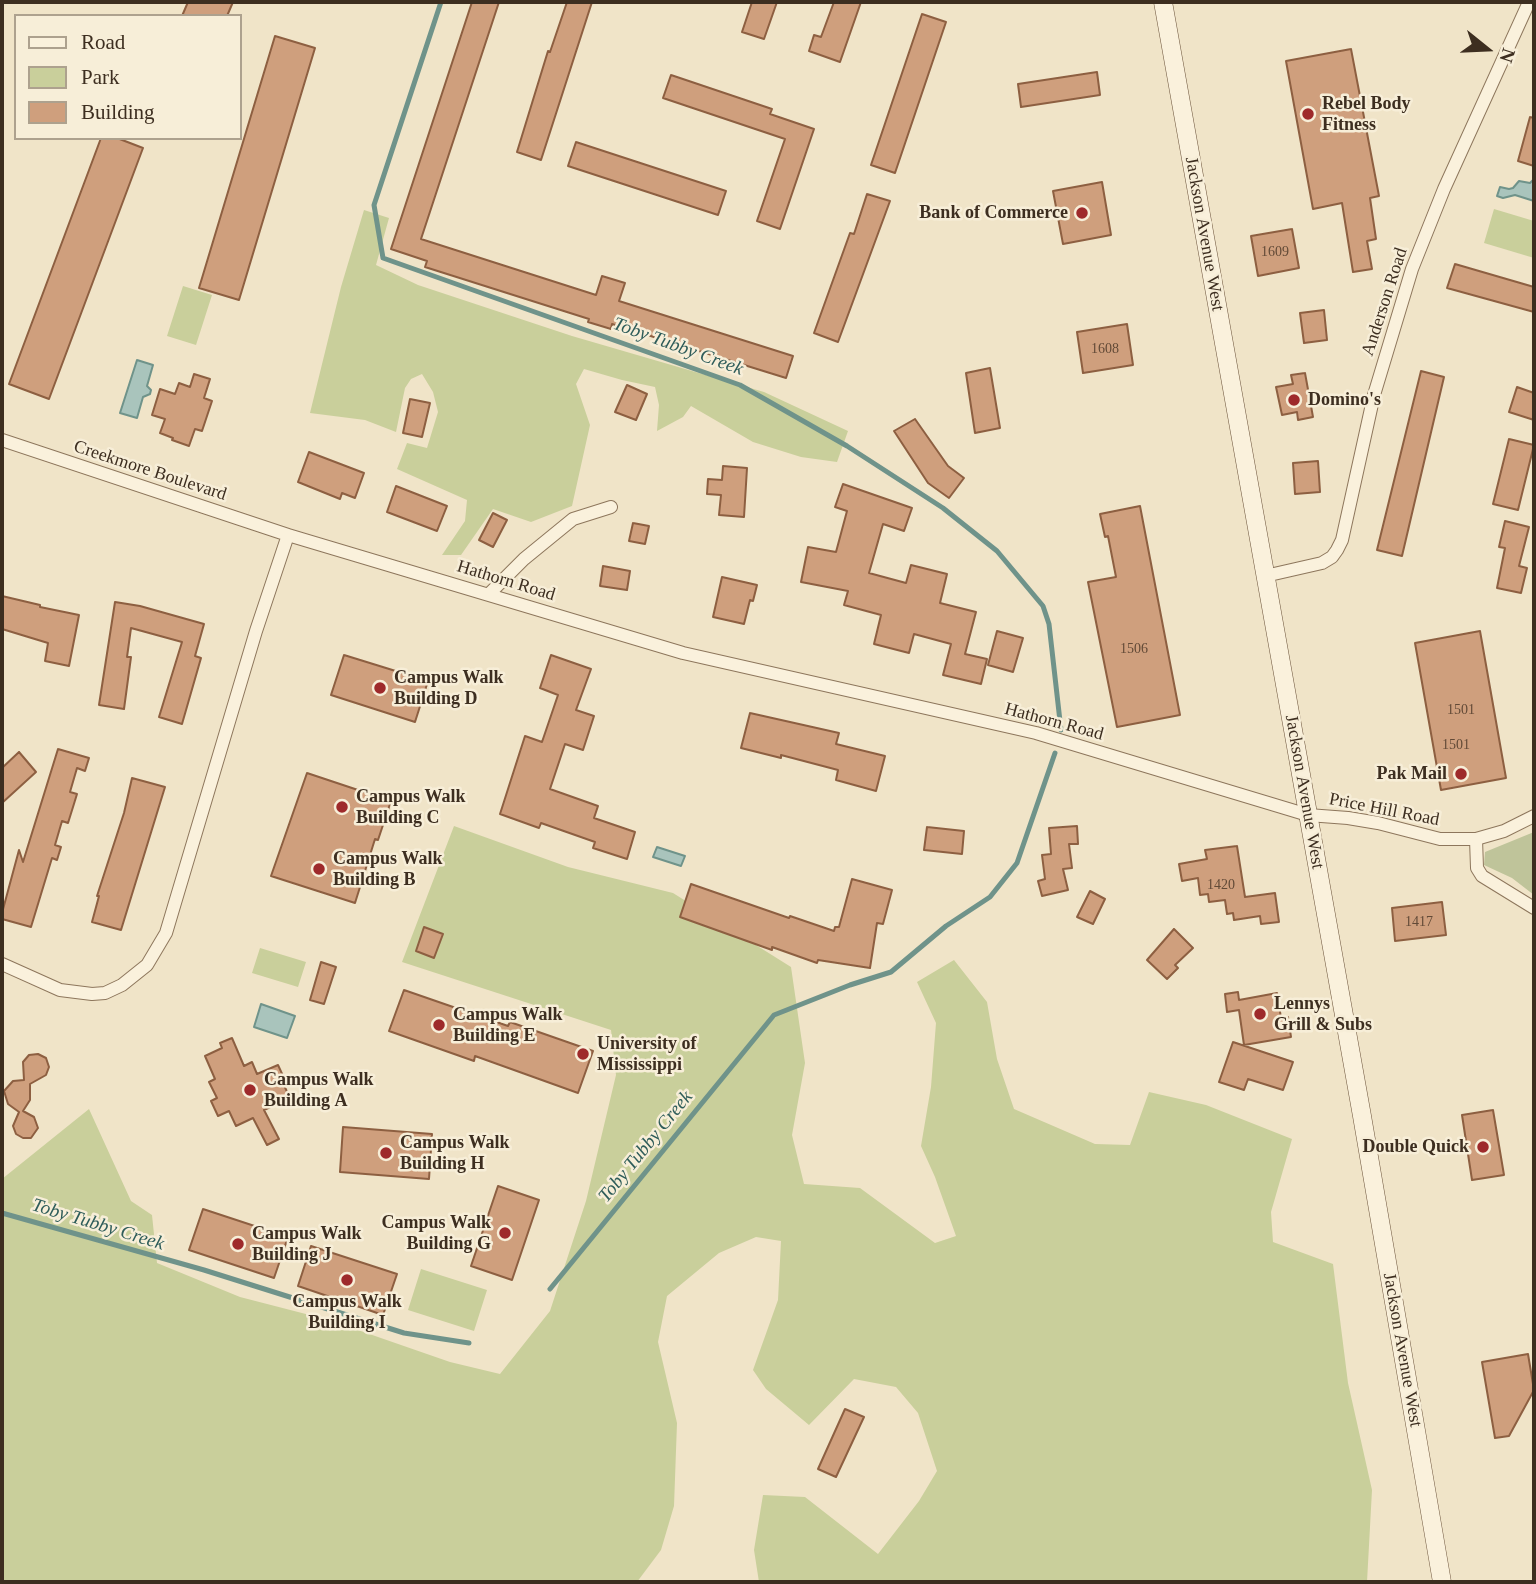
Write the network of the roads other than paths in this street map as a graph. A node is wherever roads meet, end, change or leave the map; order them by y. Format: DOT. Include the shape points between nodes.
graph roads {
  1 [pos="1163,2"];
  2 [pos="1529,2"];
  3 [pos="2,440"];
  4 [pos="611,507"];
  5 [pos="288,535"];
  6 [pos="1265,576"];
  7 [pos="489,594"];
  8 [pos="1308,815"];
  9 [pos="1534,816"];
  10 [pos="1476,839"];
  11 [pos="1534,908"];
  12 [pos="2,964"];
  13 [pos="1442,1582"];
  1 -- 6 [label="main road, Jackson Avenue West"];
  2 -- 6 [label="street, Anderson Road" via="1412,269 1374,395 1342,540 1332,557 1322,563"];
  3 -- 5 [label="street, Creekmore Boulevard"];
  4 -- 7 [label="street" via="573,519"];
  5 -- 7 [label="street, Hathorn Road"];
  5 -- 12 [label="street" via="166,933 147,965 122,985 92,994 60,990"];
  6 -- 8 [label="main road, Jackson Avenue West"];
  7 -- 8 [label="street, Hathorn Road" via="683,653 1036,733"];
  8 -- 10 [label="street, Price Hill Road" via="1378,823 1440,839"];
  8 -- 13 [label="main road, Jackson Avenue West"];
  9 -- 10 [label="street, Price Hill Road"];
  10 -- 11 [label="street" via="1477,868 1482,876"];
}
